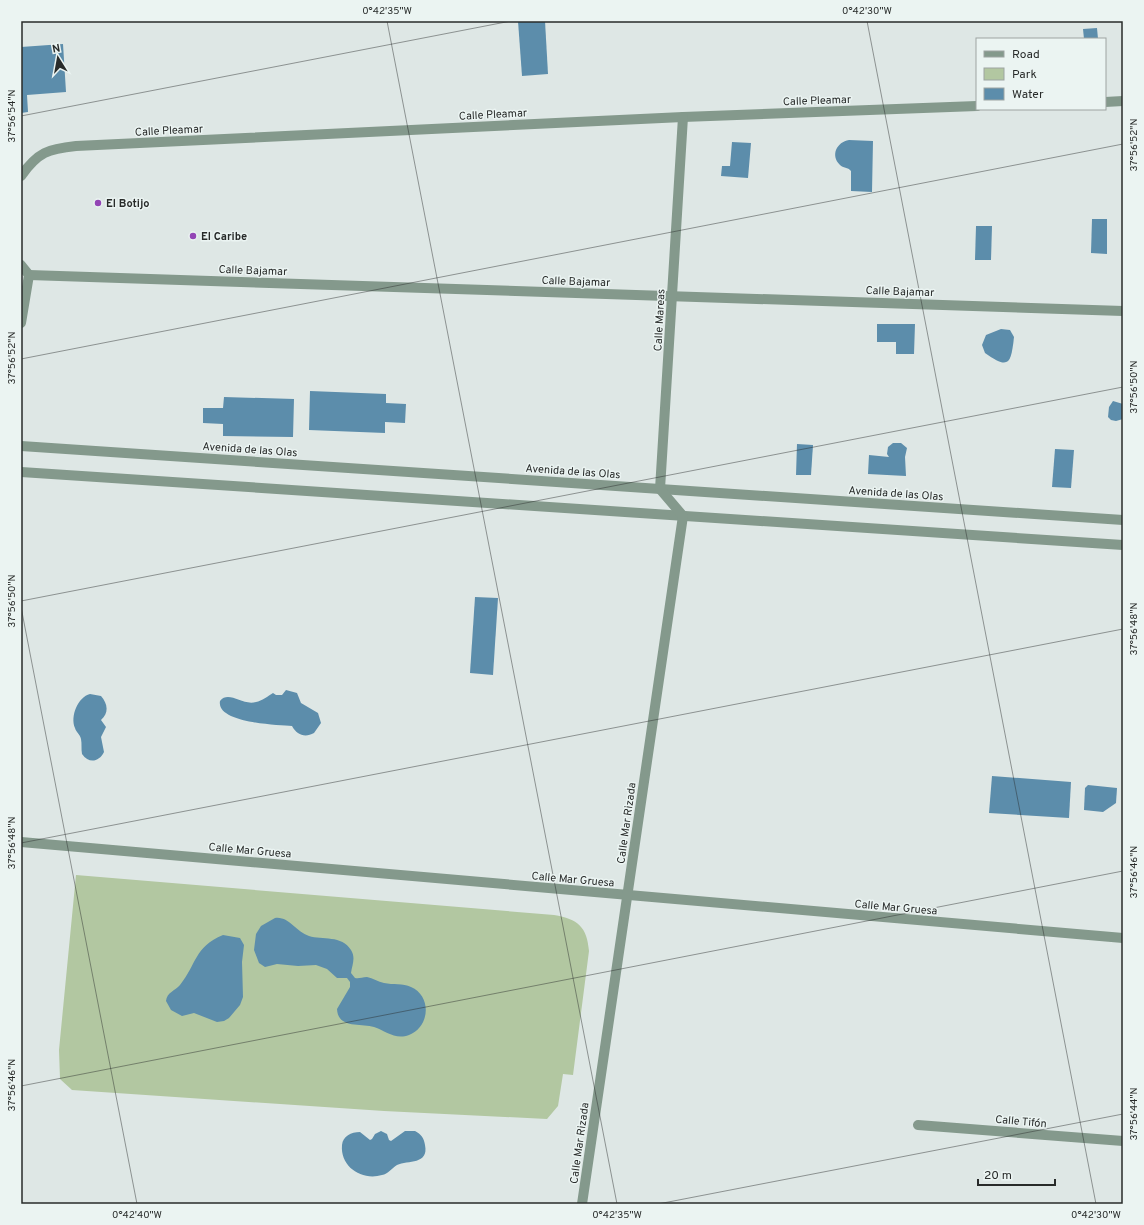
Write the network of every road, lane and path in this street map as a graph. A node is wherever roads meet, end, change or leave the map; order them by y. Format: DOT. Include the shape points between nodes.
graph roads {
  1 [pos="1123,101"];
  2 [pos="1106,102"];
  3 [pos="976,106"];
  4 [pos="683,117"];
  5 [pos="21,176"];
  6 [pos="21,265"];
  7 [pos="29,275"];
  8 [pos="672,296"];
  9 [pos="1123,311"];
  10 [pos="21,323"];
  11 [pos="21,446"];
  12 [pos="21,472"];
  13 [pos="660,489"];
  14 [pos="683,516"];
  15 [pos="1123,520"];
  16 [pos="1123,545"];
  17 [pos="21,842"];
  18 [pos="627,896"];
  19 [pos="1123,938"];
  20 [pos="918,1125"];
  21 [pos="1123,1141"];
  22 [pos="582,1204"];
  1 -- 2 [label="street"];
  3 -- 4 [label="street, Calle Pleamar"];
  4 -- 5 [label="street, Calle Pleamar" via="54,148 28,166"];
  4 -- 8 [label="street, Calle Mareas"];
  6 -- 7 [label="street"];
  7 -- 8 [label="street, Calle Bajamar"];
  7 -- 10 [label="street"];
  8 -- 9 [label="street, Calle Bajamar"];
  8 -- 13 [label="street, Calle Mareas"];
  11 -- 13 [label="street, Avenida de las Olas"];
  12 -- 14 [label="street"];
  13 -- 14 [label="street"];
  13 -- 15 [label="street, Avenida de las Olas"];
  14 -- 16 [label="street"];
  14 -- 18 [label="street, Calle Mar Rizada"];
  17 -- 18 [label="street, Calle Mar Gruesa"];
  18 -- 19 [label="street, Calle Mar Gruesa"];
  18 -- 22 [label="street, Calle Mar Rizada"];
  20 -- 21 [label="street, Calle Tifón"];
}
